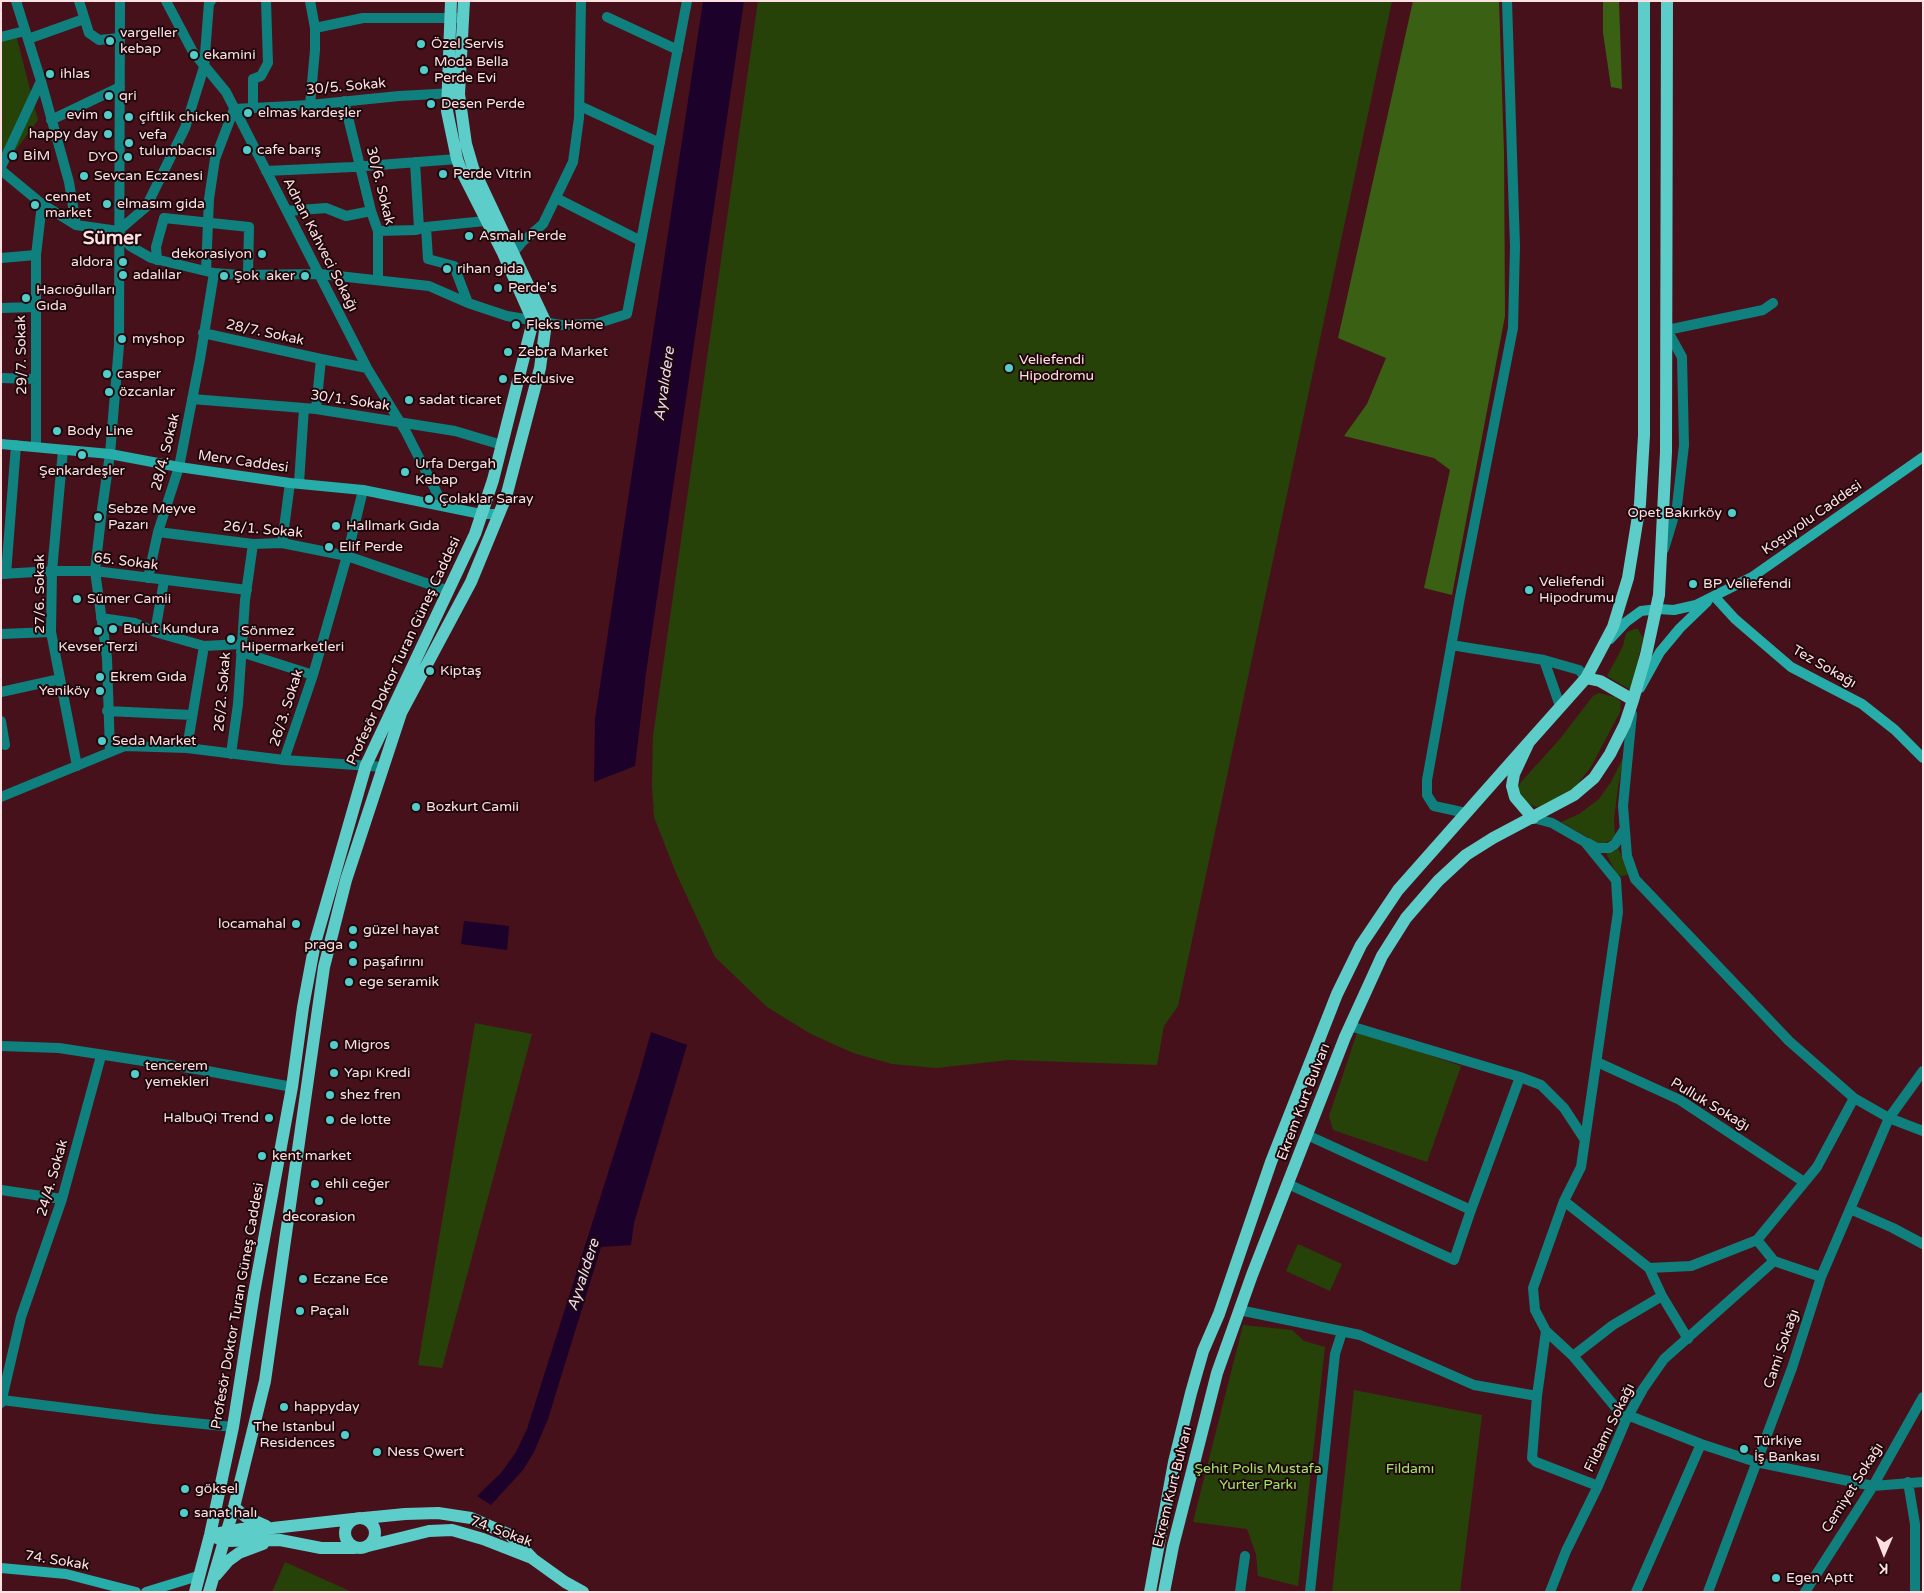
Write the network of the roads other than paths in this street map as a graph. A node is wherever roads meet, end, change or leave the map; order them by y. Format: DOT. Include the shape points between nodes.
graph roads {
  1 [pos="16,1"];
  2 [pos="79,1"];
  3 [pos="120,1"];
  4 [pos="166,1"];
  5 [pos="266,1"];
  6 [pos="310,1"];
  7 [pos="451,1"];
  8 [pos="464,1"];
  9 [pos="581,1"];
  10 [pos="687,1"];
  11 [pos="1507,1"];
  12 [pos="1644,1"];
  13 [pos="1667,1"];
  14 [pos="209,2"];
  15 [pos="450,17"];
  16 [pos="607,17"];
  17 [pos="464,18"];
  18 [pos="84,19"];
  19 [pos="315,28"];
  20 [pos="26,35"];
  21 [pos="1,37"];
  22 [pos="120,38"];
  23 [pos="678,50"];
  24 [pos="204,67"];
  25 [pos="41,81"];
  26 [pos="120,88"];
  27 [pos="454,94"];
  28 [pos="344,101"];
  29 [pos="310,105"];
  30 [pos="580,106"];
  31 [pos="253,107"];
  32 [pos="234,109"];
  33 [pos="51,120"];
  34 [pos="660,143"];
  35 [pos="458,158"];
  36 [pos="415,162"];
  37 [pos="361,166"];
  38 [pos="1,168"];
  39 [pos="266,171"];
  40 [pos="556,198"];
  41 [pos="42,204"];
  42 [pos="287,211"];
  43 [pos="371,211"];
  44 [pos="486,221"];
  45 [pos="208,223"];
  46 [pos="76,225"];
  47 [pos="423,228"];
  48 [pos="118,231"];
  49 [pos="378,231"];
  50 [pos="641,241"];
  51 [pos="513,253"];
  52 [pos="36,255"];
  53 [pos="1,258"];
  54 [pos="157,260"];
  55 [pos="210,272"];
  56 [pos="320,274"];
  57 [pos="248,275"];
  58 [pos="378,280"];
  59 [pos="468,303"];
  60 [pos="1773,303"];
  61 [pos="1,308"];
  62 [pos="35,308"];
  63 [pos="539,322"];
  64 [pos="1667,330"];
  65 [pos="203,333"];
  66 [pos="321,359"];
  67 [pos="367,368"];
  68 [pos="1,378"];
  69 [pos="36,379"];
  70 [pos="192,399"];
  71 [pos="304,408"];
  72 [pos="316,409"];
  73 [pos="401,422"];
  74 [pos="1,444"];
  75 [pos="16,445"];
  76 [pos="502,445"];
  77 [pos="36,447"];
  78 [pos="63,450"];
  79 [pos="110,454"];
  80 [pos="1923,457"];
  81 [pos="179,467"];
  82 [pos="294,483"];
  83 [pos="363,490"];
  84 [pos="443,505"];
  85 [pos="481,514"];
  86 [pos="499,514"];
  87 [pos="158,532"];
  88 [pos="282,543"];
  89 [pos="253,544"];
  90 [pos="347,556"];
  91 [pos="52,571"];
  92 [pos="95,571"];
  93 [pos="4,574"];
  94 [pos="148,578"];
  95 [pos="164,581"];
  96 [pos="247,590"];
  97 [pos="449,591"];
  98 [pos="1714,596"];
  99 [pos="1658,609"];
  100 [pos="101,618"];
  101 [pos="52,632"];
  102 [pos="155,632"];
  103 [pos="1,634"];
  104 [pos="1451,645"];
  105 [pos="204,646"];
  106 [pos="1604,646"];
  107 [pos="241,648"];
  108 [pos="1544,660"];
  109 [pos="313,675"];
  110 [pos="60,678"];
  111 [pos="1586,678"];
  112 [pos="1,692"];
  113 [pos="1633,700"];
  114 [pos="1560,706"];
  115 [pos="108,711"];
  116 [pos="192,714"];
  117 [pos="1,721"];
  118 [pos="1529,742"];
  119 [pos="6,745"];
  120 [pos="187,748"];
  121 [pos="110,752"];
  122 [pos="231,754"];
  123 [pos="1923,758"];
  124 [pos="284,760"];
  125 [pos="366,765"];
  126 [pos="77,766"];
  127 [pos="384,767"];
  128 [pos="1,797"];
  129 [pos="1466,814"];
  130 [pos="1533,818"];
  131 [pos="1624,830"];
  132 [pos="1585,842"];
  133 [pos="1635,879"];
  134 [pos="1616,880"];
  135 [pos="1350,1026"];
  136 [pos="1,1046"];
  137 [pos="101,1056"];
  138 [pos="1597,1062"];
  139 [pos="1923,1071"];
  140 [pos="1520,1077"];
  141 [pos="292,1087"];
  142 [pos="1854,1098"];
  143 [pos="1889,1118"];
  144 [pos="1923,1131"];
  145 [pos="1307,1135"];
  146 [pos="1585,1140"];
  147 [pos="1804,1182"];
  148 [pos="1288,1184"];
  149 [pos="1,1190"];
  150 [pos="62,1199"];
  151 [pos="1564,1201"];
  152 [pos="1850,1209"];
  153 [pos="1471,1210"];
  154 [pos="1756,1240"];
  155 [pos="1923,1244"];
  156 [pos="1774,1261"];
  157 [pos="1648,1268"];
  158 [pos="1821,1277"];
  159 [pos="1662,1296"];
  160 [pos="1240,1310"];
  161 [pos="1546,1331"];
  162 [pos="1342,1332"];
  163 [pos="1688,1339"];
  164 [pos="1573,1356"];
  165 [pos="5,1371"];
  166 [pos="1537,1396"];
  167 [pos="1923,1397"];
  168 [pos="2,1401"];
  169 [pos="1628,1418"];
  170 [pos="233,1427"];
  171 [pos="1701,1444"];
  172 [pos="1756,1462"];
  173 [pos="1908,1482"];
  174 [pos="1923,1482"];
  175 [pos="1598,1486"];
  176 [pos="1873,1486"];
  177 [pos="234,1507"];
  178 [pos="358,1518"];
  179 [pos="273,1528"];
  180 [pos="210,1535"];
  181 [pos="225,1536"];
  182 [pos="280,1540"];
  183 [pos="368,1546"];
  184 [pos="355,1548"];
  185 [pos="1246,1556"];
  186 [pos="533,1559"];
  187 [pos="1,1568"];
  188 [pos="198,1576"];
  189 [pos="210,1586"];
  190 [pos="106,1589"];
  191 [pos="136,1592"];
  192 [pos="146,1592"];
  193 [pos="195,1592"];
  194 [pos="583,1592"];
  195 [pos="1150,1592"];
  196 [pos="1164,1592"];
  197 [pos="1240,1592"];
  198 [pos="1310,1592"];
  199 [pos="1550,1592"];
  200 [pos="1636,1592"];
  201 [pos="1708,1592"];
  202 [pos="1805,1592"];
  203 [pos="1915,1592"];
  1 -- 20 [label="street"];
  2 -- 18 [label="street"];
  3 -- 22 [label="street"];
  4 -- 24 [label="street, Adnan Kahveci Sokağı"];
  5 -- 31 [label="street" via="268,63 261,76 253,79"];
  6 -- 19 [label="street"];
  7 -- 15 [label="main road"];
  8 -- 17 [label="main road"];
  9 -- 30 [label="street"];
  10 -- 23 [label="street"];
  11 -- 104 [label="street" via="1515,246 1513,328"];
  12 -- 106 [label="main road, Ekrem Kurt Bulvarı" via="1644,435 1640,504 1628,578 1614,627"];
  13 -- 64 [label="main road, Ekrem Kurt Bulvarı"];
  14 -- 24 [label="street"];
  15 -- 17 [label="street"];
  15 -- 19 [label="street" via="363,18"];
  15 -- 27 [label="main road"];
  16 -- 23 [label="street"];
  17 -- 27 [label="main road"];
  18 -- 20 [label="street"];
  18 -- 22 [label="street" via="89,33 99,40"];
  19 -- 29 [label="street"];
  20 -- 21 [label="street"];
  20 -- 25 [label="street"];
  22 -- 26 [label="street"];
  23 -- 34 [label="street"];
  24 -- 32 [label="street, Adnan Kahveci Sokağı" via="226,92"];
  24 -- 48 [label="street" via="185,128 146,207"];
  25 -- 33 [label="street"];
  25 -- 38 [label="street"];
  26 -- 33 [label="street"];
  26 -- 48 [label="street"];
  27 -- 28 [label="street, 30/5. Sokak"];
  27 -- 35 [label="main road" via="447,111"];
  27 -- 51 [label="main road" via="473,168"];
  28 -- 29 [label="street, 30/5. Sokak"];
  28 -- 37 [label="street, 30/6. Sokak"];
  29 -- 31 [label="street, 30/5. Sokak"];
  30 -- 34 [label="street"];
  30 -- 40 [label="street" via="573,162"];
  31 -- 32 [label="street, 30/5. Sokak"];
  32 -- 39 [label="street, Adnan Kahveci Sokağı"];
  32 -- 45 [label="street, 28/4. Sokak" via="215,160"];
  33 -- 46 [label="street" via="69,182"];
  34 -- 50 [label="street"];
  35 -- 36 [label="street"];
  35 -- 44 [label="main road"];
  36 -- 37 [label="street"];
  36 -- 47 [label="street"];
  37 -- 39 [label="street"];
  37 -- 43 [label="street, 30/6. Sokak"];
  38 -- 41 [label="street"];
  39 -- 42 [label="street, Adnan Kahveci Sokağı"];
  40 -- 50 [label="street"];
  40 -- 51 [label="street" via="543,224"];
  41 -- 46 [label="street"];
  41 -- 52 [label="street, 29/7. Sokak"];
  42 -- 43 [label="street" via="326,208 346,216"];
  42 -- 56 [label="street, Adnan Kahveci Sokağı"];
  43 -- 49 [label="street, 30/6. Sokak"];
  44 -- 47 [label="street"];
  44 -- 63 [label="main road"];
  45 -- 54 [label="street" via="163,219 156,247"];
  45 -- 55 [label="street, 28/4. Sokak"];
  45 -- 57 [label="street" via="249,227"];
  46 -- 48 [label="street"];
  47 -- 49 [label="street"];
  47 -- 59 [label="street" via="428,259 454,266"];
  48 -- 54 [label="street" via="130,246"];
  48 -- 79 [label="street" via="119,345"];
  49 -- 58 [label="street, 30/6. Sokak"];
  50 -- 63 [label="street" via="627,314 595,324"];
  51 -- 63 [label="main road"];
  52 -- 53 [label="street"];
  52 -- 62 [label="street, 29/7. Sokak"];
  54 -- 55 [label="street"];
  55 -- 57 [label="street"];
  55 -- 65 [label="street, 28/4. Sokak"];
  56 -- 57 [label="street"];
  56 -- 58 [label="street"];
  56 -- 67 [label="street, Adnan Kahveci Sokağı"];
  58 -- 59 [label="street" via="429,286"];
  59 -- 63 [label="street"];
  60 -- 64 [label="street" via="1763,310"];
  61 -- 62 [label="street"];
  62 -- 69 [label="street, 29/7. Sokak"];
  63 -- 76 [label="main road, Profesör Doktor Turan Güneş Caddesi"];
  63 -- 86 [label="main road, Profesör Doktor Turan Güneş Caddesi" via="540,368"];
  64 -- 99 [label="main road, Ekrem Kurt Bulvarı" via="1666,452"];
  65 -- 66 [label="street, 28/7. Sokak"];
  65 -- 70 [label="street, 28/4. Sokak"];
  66 -- 67 [label="street, 28/7. Sokak"];
  66 -- 72 [label="street"];
  67 -- 73 [label="street, Adnan Kahveci Sokağı"];
  68 -- 69 [label="street"];
  69 -- 77 [label="street, 29/7. Sokak"];
  70 -- 71 [label="street, 30/1. Sokak"];
  70 -- 81 [label="street, 28/4. Sokak"];
  71 -- 72 [label="street, 30/1. Sokak"];
  71 -- 82 [label="street"];
  72 -- 73 [label="street, 30/1. Sokak"];
  73 -- 76 [label="street, 30/1. Sokak" via="455,431"];
  73 -- 84 [label="street, Adnan Kahveci Sokağı"];
  74 -- 75 [label="street, Merv Caddesi"];
  75 -- 77 [label="street, Merv Caddesi"];
  75 -- 93 [label="street"];
  76 -- 85 [label="main road, Profesör Doktor Turan Güneş Caddesi"];
  77 -- 78 [label="street, Merv Caddesi"];
  78 -- 79 [label="street, Merv Caddesi"];
  78 -- 91 [label="street, 27/6. Sokak"];
  79 -- 81 [label="street, Merv Caddesi"];
  79 -- 92 [label="street"];
  80 -- 98 [label="street, Koşuyolu Caddesi" via="1752,577"];
  81 -- 82 [label="street, Merv Caddesi"];
  81 -- 87 [label="street, 28/4. Sokak"];
  82 -- 83 [label="street, Merv Caddesi"];
  82 -- 88 [label="street"];
  83 -- 84 [label="street, Merv Caddesi"];
  83 -- 90 [label="street, 26/3. Sokak"];
  84 -- 85 [label="street, Merv Caddesi"];
  85 -- 86 [label="street, Merv Caddesi"];
  85 -- 97 [label="main road, Profesör Doktor Turan Güneş Caddesi"];
  86 -- 127 [label="main road, Profesör Doktor Turan Güneş Caddesi" via="471,582 401,713"];
  87 -- 89 [label="street, 26/1. Sokak"];
  87 -- 94 [label="street, 28/4. Sokak"];
  88 -- 89 [label="street, 26/1. Sokak"];
  88 -- 90 [label="street, 26/1. Sokak"];
  89 -- 96 [label="street, 26/2. Sokak"];
  90 -- 97 [label="street, 26/1. Sokak"];
  90 -- 109 [label="street, 26/3. Sokak"];
  91 -- 92 [label="street, 65. Sokak"];
  91 -- 93 [label="street, 65. Sokak"];
  91 -- 101 [label="street, 27/6. Sokak"];
  92 -- 94 [label="street, 65. Sokak"];
  92 -- 100 [label="street"];
  94 -- 95 [label="street, 65. Sokak"];
  95 -- 96 [label="street, 65. Sokak"];
  95 -- 102 [label="street"];
  96 -- 107 [label="street, 26/2. Sokak"];
  97 -- 125 [label="main road, Profesör Doktor Turan Güneş Caddesi"];
  98 -- 99 [label="street" via="1696,605 1674,610"];
  98 -- 113 [label="street" via="1660,652"];
  98 -- 123 [label="street, Tez Sokağı" via="1735,619 1791,667 1862,704"];
  99 -- 106 [label="street" via="1641,611"];
  99 -- 113 [label="main road, Ekrem Kurt Bulvarı"];
  100 -- 102 [label="street" via="135,623"];
  100 -- 115 [label="street" via="107,658"];
  101 -- 103 [label="street"];
  101 -- 110 [label="street, 27/6. Sokak"];
  102 -- 105 [label="street"];
  104 -- 108 [label="street"];
  104 -- 129 [label="street" via="1430,760 1427,796 1434,806"];
  105 -- 107 [label="street"];
  105 -- 116 [label="street"];
  106 -- 111 [label="main road, Ekrem Kurt Bulvarı"];
  107 -- 109 [label="street"];
  107 -- 122 [label="street, 26/2. Sokak"];
  108 -- 111 [label="street" via="1579,670"];
  108 -- 114 [label="street"];
  109 -- 124 [label="street, 26/3. Sokak"];
  110 -- 112 [label="street"];
  110 -- 126 [label="street, 27/6. Sokak"];
  111 -- 113 [label="main road" via="1613,687"];
  111 -- 114 [label="main road, Ekrem Kurt Bulvarı"];
  113 -- 130 [label="main road, Ekrem Kurt Bulvarı" via="1625,724 1594,778 1574,795"];
  113 -- 131 [label="street" via="1623,806"];
  114 -- 118 [label="main road, Ekrem Kurt Bulvarı"];
  115 -- 116 [label="street"];
  115 -- 121 [label="street"];
  116 -- 120 [label="street"];
  117 -- 119 [label="street"];
  118 -- 129 [label="main road, Ekrem Kurt Bulvarı"];
  118 -- 130 [label="main road" via="1512,786 1515,797"];
  120 -- 121 [label="street" via="125,746"];
  120 -- 122 [label="street"];
  121 -- 126 [label="street"];
  122 -- 124 [label="street"];
  124 -- 125 [label="street"];
  125 -- 127 [label="street"];
  125 -- 141 [label="main road, Profesör Doktor Turan Güneş Caddesi" via="315,943"];
  126 -- 128 [label="street"];
  127 -- 177 [label="main road, Profesör Doktor Turan Güneş Caddesi" via="346,880 324,967 265,1381"];
  129 -- 195 [label="main road, Ekrem Kurt Bulvarı" via="1398,890 1360,945 1337,994 1271,1162 1219,1314 1203,1351 1174,1462"];
  130 -- 132 [label="street" via="1552,823"];
  130 -- 135 [label="main road, Ekrem Kurt Bulvarı" via="1472,851 1438,880 1406,918 1382,956"];
  131 -- 132 [label="street" via="1609,848 1597,848"];
  131 -- 133 [label="street" via="1627,856"];
  132 -- 134 [label="street"];
  133 -- 134 [label="street"];
  133 -- 142 [label="street" via="1789,1041"];
  134 -- 138 [label="street" via="1618,912"];
  135 -- 140 [label="street"];
  135 -- 145 [label="main road, Ekrem Kurt Bulvarı"];
  136 -- 137 [label="street" via="59,1048"];
  137 -- 141 [label="street"];
  137 -- 150 [label="street, 24/4. Sokak"];
  138 -- 146 [label="street"];
  138 -- 147 [label="street, Pulluk Sokağı" via="1680,1100"];
  139 -- 143 [label="street, Cami Sokağı"];
  140 -- 146 [label="street" via="1541,1085 1564,1108"];
  140 -- 153 [label="street"];
  141 -- 170 [label="main road, Profesör Doktor Turan Güneş Caddesi"];
  142 -- 143 [label="street"];
  142 -- 147 [label="street" via="1817,1167"];
  143 -- 144 [label="street"];
  143 -- 152 [label="street, Cami Sokağı"];
  145 -- 148 [label="main road, Ekrem Kurt Bulvarı"];
  145 -- 153 [label="street"];
  146 -- 151 [label="street" via="1581,1167"];
  147 -- 154 [label="street"];
  148 -- 153 [label="street" via="1454,1260"];
  148 -- 160 [label="main road, Ekrem Kurt Bulvarı"];
  149 -- 150 [label="street"];
  150 -- 165 [label="street, 24/4. Sokak"];
  151 -- 157 [label="street"];
  151 -- 161 [label="street" via="1533,1288 1535,1310"];
  152 -- 155 [label="street"];
  152 -- 158 [label="street, Cami Sokağı"];
  154 -- 156 [label="street"];
  154 -- 157 [label="street" via="1691,1266"];
  156 -- 158 [label="street"];
  156 -- 163 [label="street, Fildamı Sokağı"];
  157 -- 159 [label="street"];
  158 -- 172 [label="street, Cami Sokağı" via="1792,1368"];
  159 -- 163 [label="street"];
  159 -- 164 [label="street" via="1613,1325"];
  160 -- 162 [label="street"];
  160 -- 196 [label="main road, Ekrem Kurt Bulvarı" via="1208,1407"];
  161 -- 164 [label="street"];
  161 -- 166 [label="street"];
  162 -- 166 [label="street" via="1360,1335 1474,1385"];
  162 -- 198 [label="street" via="1335,1354"];
  163 -- 169 [label="street, Fildamı Sokağı" via="1664,1359"];
  164 -- 169 [label="street"];
  165 -- 168 [label="street, 24/4. Sokak"];
  166 -- 175 [label="street" via="1532,1458"];
  167 -- 176 [label="street, Cemiyet Sokağı"];
  168 -- 170 [label="street"];
  169 -- 171 [label="street"];
  169 -- 175 [label="street, Fildamı Sokağı"];
  170 -- 180 [label="main road, Profesör Doktor Turan Güneş Caddesi"];
  171 -- 172 [label="street"];
  171 -- 200 [label="street"];
  172 -- 176 [label="street"];
  172 -- 201 [label="street, Cami Sokağı"];
  173 -- 174 [label="street"];
  173 -- 176 [label="street"];
  173 -- 203 [label="street" via="1915,1524"];
  175 -- 199 [label="street, Fildamı Sokağı"];
  176 -- 202 [label="street, Cemiyet Sokağı"];
  177 -- 179 [label="main road" via="259,1524"];
  177 -- 181 [label="main road, Profesör Doktor Turan Güneş Caddesi"];
  178 -- 179 [label="main road, 74. Sokak"];
  178 -- 183 [label="main road" via="372,1523 374,1528 374,1538"];
  178 -- 184 [label="main road" via="346,1526 344,1537"];
  178 -- 186 [label="main road, 74. Sokak" via="431,1514 471,1518 510,1535"];
  179 -- 181 [label="main road, 74. Sokak"];
  180 -- 181 [label="main road"];
  180 -- 188 [label="main road, Profesör Doktor Turan Güneş Caddesi"];
  181 -- 182 [label="main road"];
  181 -- 189 [label="main road, Profesör Doktor Turan Güneş Caddesi"];
  182 -- 184 [label="main road" via="321,1548"];
  182 -- 189 [label="main road" via="239,1553 228,1561"];
  183 -- 184 [label="main road"];
  183 -- 186 [label="main road, 74. Sokak" via="429,1531 452,1530"];
  185 -- 197 [label="street"];
  186 -- 194 [label="main road"];
  187 -- 190 [label="street, 74. Sokak" via="66,1574"];
  188 -- 192 [label="street"];
  188 -- 193 [label="main road, Profesör Doktor Turan Güneş Caddesi"];
  190 -- 191 [label="street, 74. Sokak"];
}
